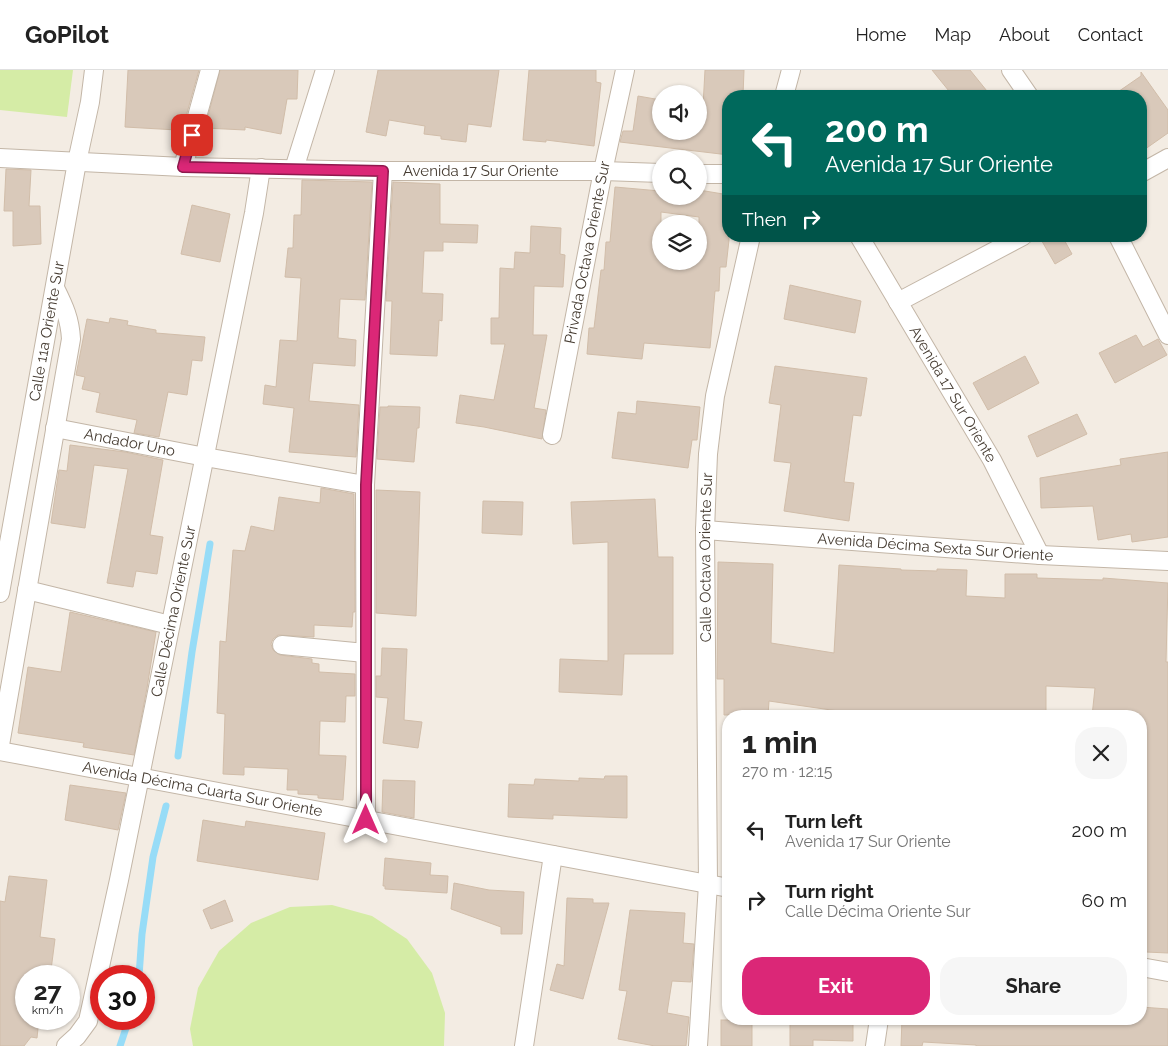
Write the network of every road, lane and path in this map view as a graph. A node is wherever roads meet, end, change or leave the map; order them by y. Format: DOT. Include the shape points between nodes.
graph roads {
  1 [pos="94,70"];
  2 [pos="210,70"];
  3 [pos="325,70"];
  4 [pos="625,70"];
  5 [pos="791,70"];
  6 [pos="1011,70"];
  7 [pos="786,90"];
  8 [pos="1025,90"];
  9 [pos="0,158"];
  10 [pos="1168,158"];
  11 [pos="78,162"];
  12 [pos="183,167"];
  13 [pos="261,168"];
  14 [pos="294,169"];
  15 [pos="1147,170"];
  16 [pos="383,171"];
  17 [pos="603,171"];
  18 [pos="652,172"];
  19 [pos="707,174"];
  20 [pos="722,174"];
  21 [pos="750,242"];
  22 [pos="863,242"];
  23 [pos="1012,242"];
  24 [pos="1121,242"];
  25 [pos="55,288"];
  26 [pos="898,302"];
  27 [pos="1168,335"];
  28 [pos="55,428"];
  29 [pos="552,435"];
  30 [pos="205,457"];
  31 [pos="366,485"];
  32 [pos="705,530"];
  33 [pos="5,541"];
  34 [pos="1040,555"];
  35 [pos="1168,561"];
  36 [pos="27,590"];
  37 [pos="0,593"];
  38 [pos="170,625"];
  39 [pos="282,645"];
  40 [pos="365,653"];
  41 [pos="0,745"];
  42 [pos="0,751"];
  43 [pos="139,777"];
  44 [pos="366,820"];
  45 [pos="553,855"];
  46 [pos="708,884"];
  47 [pos="722,887"];
  48 [pos="1147,968"];
  49 [pos="1168,972"];
  50 [pos="878,1025"];
  51 [pos="66,1046"];
  52 [pos="524,1046"];
  53 [pos="698,1046"];
  54 [pos="874,1046"];
  1 -- 11 [label="street, Calle 11a Oriente Sur"];
  2 -- 12 [label="street"];
  3 -- 14 [label="street"];
  4 -- 17 [label="street, Privada Octava Oriente Sur"];
  5 -- 7 [label="street"];
  6 -- 8 [label="street"];
  9 -- 11 [label="street, Avenida 17 Sur Oriente"];
  10 -- 15 [label="street"];
  11 -- 12 [label="street, Avenida 17 Sur Oriente"];
  11 -- 25 [label="street, Calle 11a Oriente Sur"];
  12 -- 13 [label="street, Avenida 17 Sur Oriente"];
  13 -- 14 [label="street, Avenida 17 Sur Oriente"];
  13 -- 30 [label="street, Calle Décima Oriente Sur"];
  14 -- 16 [label="street, Avenida 17 Sur Oriente"];
  16 -- 17 [label="street, Avenida 17 Sur Oriente"];
  16 -- 31 [label="street"];
  17 -- 18 [label="street, Avenida 17 Sur Oriente"];
  17 -- 29 [label="street, Privada Octava Oriente Sur"];
  19 -- 20 [label="street"];
  21 -- 32 [label="street, Calle Octava Oriente Sur" via="715,396 708,454"];
  22 -- 26 [label="street, Avenida 17 Sur Oriente"];
  23 -- 26 [label="street"];
  24 -- 27 [label="street"];
  25 -- 28 [label="street" via="70,324"];
  25 -- 33 [label="street, Calle 11a Oriente Sur"];
  26 -- 34 [label="street, Avenida 17 Sur Oriente" via="992,460"];
  28 -- 30 [label="street, Andador Uno"];
  28 -- 36 [label="street"];
  30 -- 31 [label="street"];
  30 -- 38 [label="street, Calle Décima Oriente Sur"];
  31 -- 40 [label="street"];
  32 -- 34 [label="street, Avenida Décima Sexta Sur Oriente"];
  32 -- 46 [label="street, Calle Octava Oriente Sur"];
  33 -- 37 [label="street, Calle 11a Oriente Sur"];
  34 -- 35 [label="street, Avenida Décima Sexta Sur Oriente"];
  36 -- 38 [label="street"];
  36 -- 41 [label="street"];
  38 -- 43 [label="street, Calle Décima Oriente Sur"];
  39 -- 40 [label="street"];
  40 -- 44 [label="street"];
  42 -- 43 [label="street, Avenida Décima Cuarta Sur Oriente"];
  43 -- 44 [label="street, Avenida Décima Cuarta Sur Oriente"];
  43 -- 51 [label="street, Calle Décima Oriente Sur" via="88,1021"];
  44 -- 45 [label="street, Avenida Décima Cuarta Sur Oriente"];
  45 -- 46 [label="street, Avenida Décima Cuarta Sur Oriente"];
  45 -- 52 [label="street"];
  46 -- 47 [label="street, Avenida Décima Cuarta Sur Oriente"];
  46 -- 53 [label="street"];
  48 -- 49 [label="street"];
  50 -- 54 [label="street"];
}
